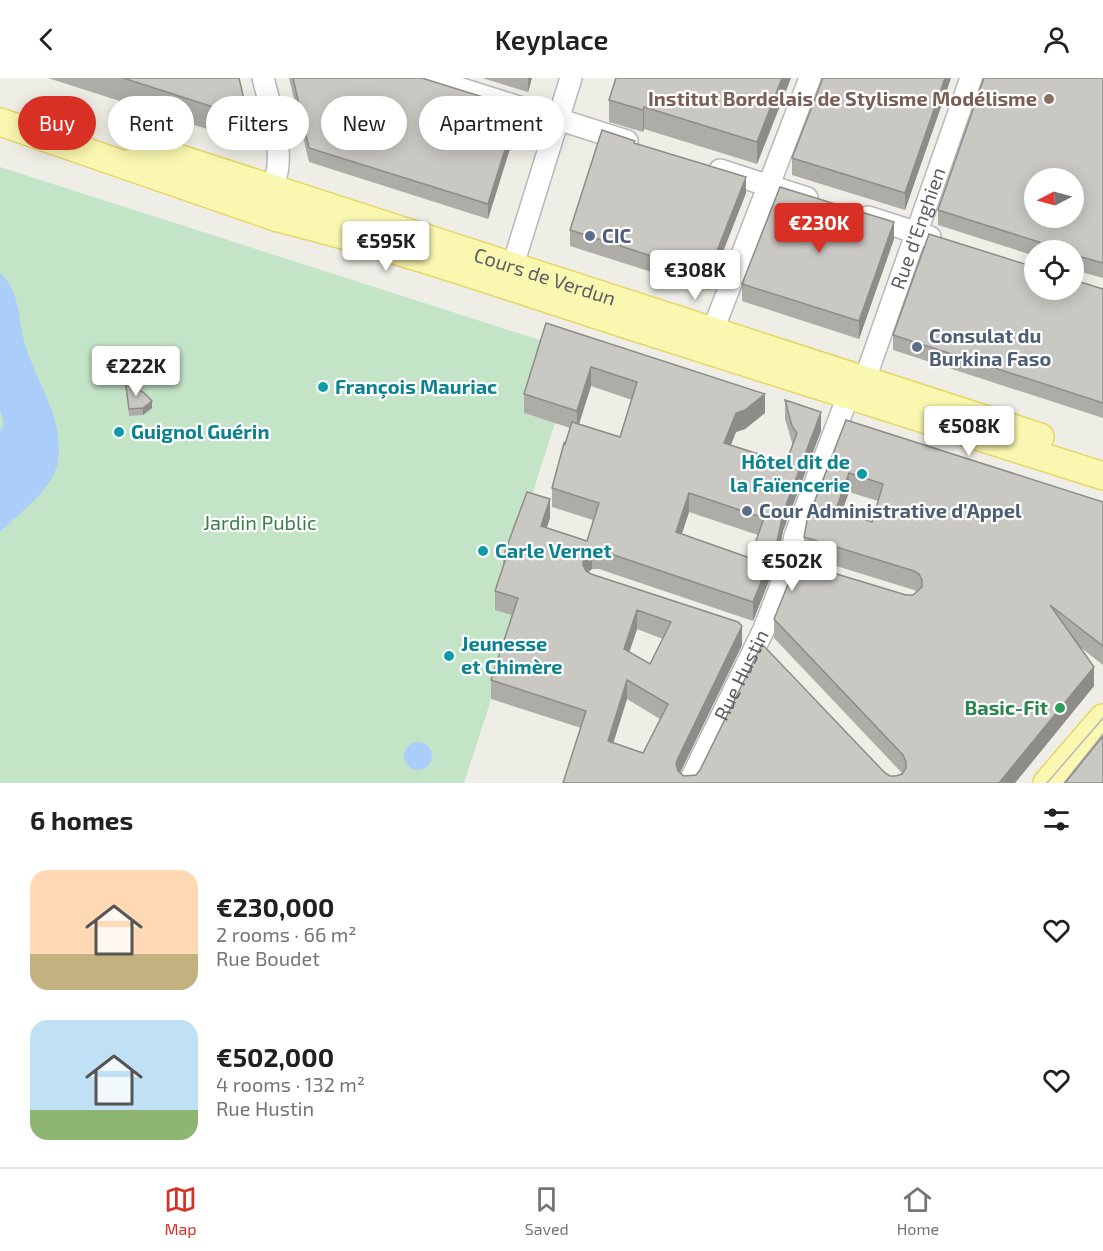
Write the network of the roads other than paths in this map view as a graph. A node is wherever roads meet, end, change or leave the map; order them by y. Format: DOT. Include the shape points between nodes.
graph roads {
  1 [pos="263,78"];
  2 [pos="427,78"];
  3 [pos="572,78"];
  4 [pos="810,78"];
  5 [pos="971,78"];
  6 [pos="485,96"];
  7 [pos="564,101"];
  8 [pos="564,121"];
  9 [pos="0,122"];
  10 [pos="643,146"];
  11 [pos="548,150"];
  12 [pos="697,163"];
  13 [pos="126,165"];
  14 [pos="769,186"];
  15 [pos="192,188"];
  16 [pos="271,188"];
  17 [pos="831,205"];
  18 [pos="854,212"];
  19 [pos="916,232"];
  20 [pos="944,241"];
  21 [pos="509,276"];
  22 [pos="713,330"];
  23 [pos="856,388"];
  24 [pos="1103,457"];
  25 [pos="1103,476"];
  26 [pos="789,565"];
  27 [pos="812,572"];
  28 [pos="752,635"];
  29 [pos="776,658"];
  30 [pos="1103,718"];
  31 [pos="689,783"];
  32 [pos="1047,783"];
  1 -- 16 [label="street" via="280,161"];
  2 -- 6 [label="street"];
  3 -- 7 [label="street"];
  4 -- 14 [label="street"];
  5 -- 19 [label="street, Rue d'Enghien"];
  8 -- 10 [label="street"];
  9 -- 13 [label="main road, Cours de Verdun"];
  11 -- 21 [label="street"];
  12 -- 14 [label="street"];
  13 -- 15 [label="main road, Cours de Verdun"];
  13 -- 16 [label="main road, Cours de Verdun" via="159,152"];
  14 -- 17 [label="street"];
  14 -- 22 [label="street"];
  15 -- 16 [label="street" via="254,193"];
  15 -- 21 [label="main road, Cours de Verdun" via="278,218"];
  16 -- 21 [label="main road, Cours de Verdun"];
  18 -- 19 [label="street"];
  19 -- 20 [label="street"];
  19 -- 23 [label="street, Rue d'Enghien"];
  21 -- 22 [label="main road, Cours de Verdun"];
  21 -- 23 [label="main road, Cours de Verdun"];
  22 -- 23 [label="main road, Cours de Verdun"];
  23 -- 24 [label="main road, Cours de Verdun"];
  23 -- 25 [label="main road, Cours de Verdun"];
  23 -- 26 [label="street, Rue Hustin" via="795,536"];
  26 -- 27 [label="street"];
  26 -- 28 [label="street, Rue Hustin"];
  28 -- 29 [label="street"];
  28 -- 31 [label="street, Rue Hustin"];
  30 -- 32 [label="main road"];
}
